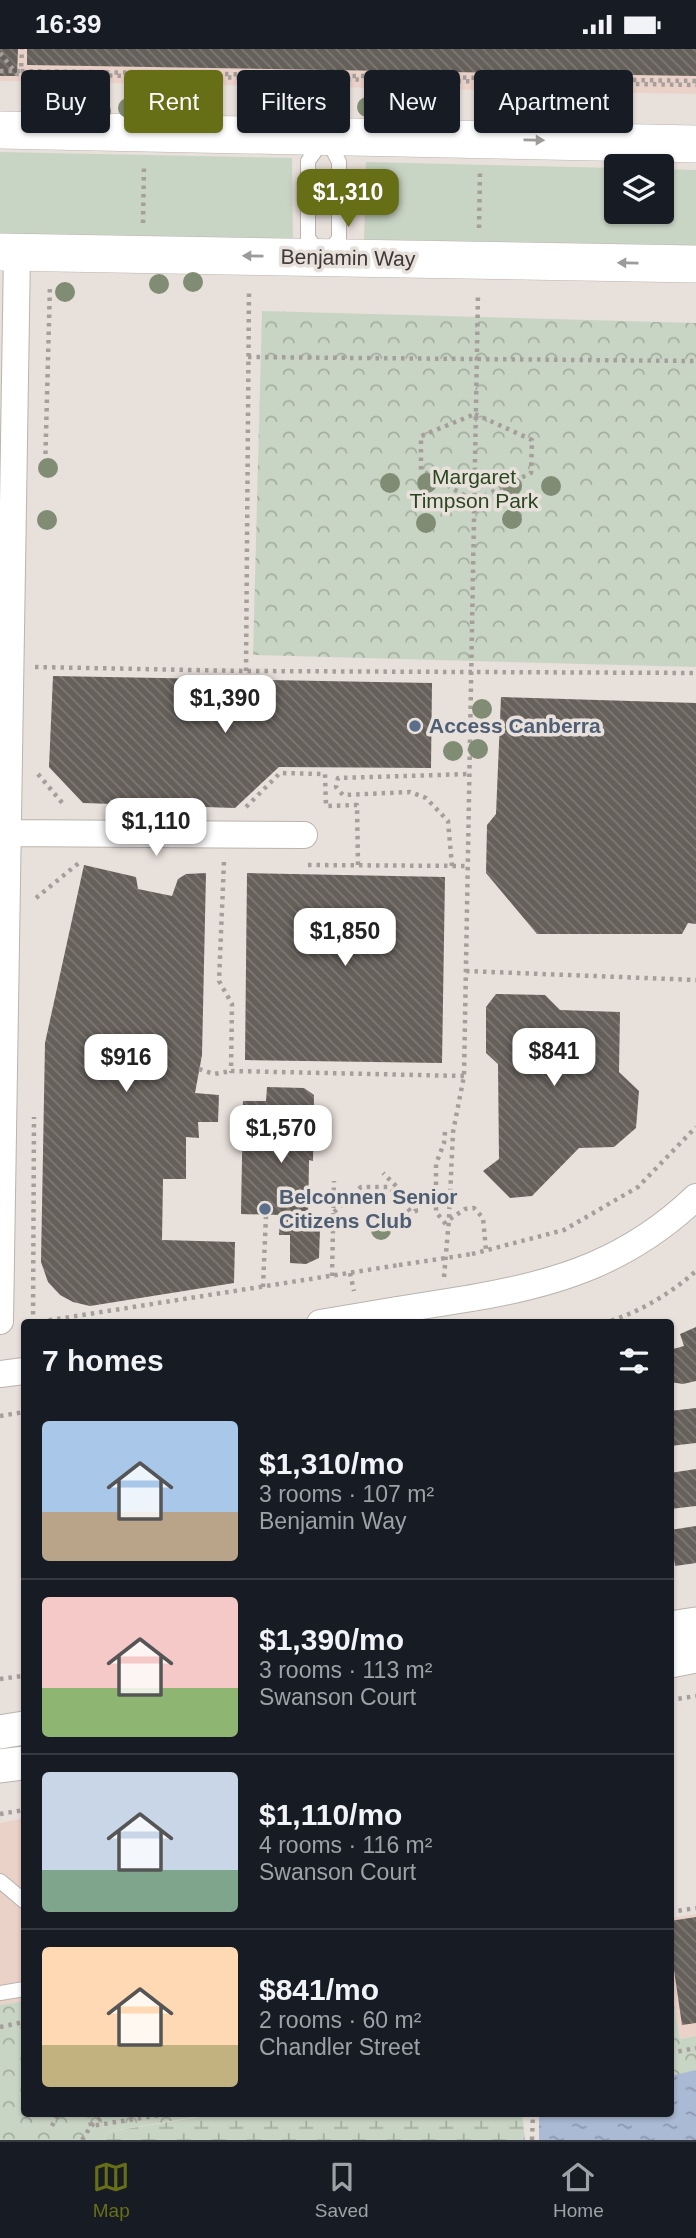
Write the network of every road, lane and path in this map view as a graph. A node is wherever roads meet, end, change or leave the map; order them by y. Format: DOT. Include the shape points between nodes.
graph roads {
  1 [pos="22,49"];
  2 [pos="0,53"];
  3 [pos="21,70"];
  4 [pos="0,71"];
  5 [pos="21,71"];
  6 [pos="110,72"];
  7 [pos="474,75"];
  8 [pos="633,81"];
  9 [pos="474,83"];
  10 [pos="633,83"];
  11 [pos="696,83"];
  12 [pos="9,125"];
  13 [pos="124,132"];
  14 [pos="145,133"];
  15 [pos="326,136"];
  16 [pos="696,143"];
  17 [pos="9,252"];
  18 [pos="142,254"];
  19 [pos="324,257"];
  20 [pos="696,264"];
  21 [pos="249,289"];
  22 [pos="248,357"];
  23 [pos="696,359"];
  24 [pos="475,414"];
  25 [pos="474,501"];
  26 [pos="10,667"];
  27 [pos="246,671"];
  28 [pos="471,671"];
  29 [pos="696,673"];
  30 [pos="470,774"];
  31 [pos="8,833"];
  32 [pos="225,835"];
  33 [pos="304,835"];
  34 [pos="82,860"];
  35 [pos="211,864"];
  36 [pos="224,864"];
  37 [pos="237,864"];
  38 [pos="304,865"];
  39 [pos="452,866"];
  40 [pos="468,866"];
  41 [pos="36,898"];
  42 [pos="466,971"];
  43 [pos="696,981"];
  44 [pos="199,1069"];
  45 [pos="232,1071"];
  46 [pos="464,1076"];
  47 [pos="696,1127"];
  48 [pos="445,1132"];
  49 [pos="383,1173"];
  50 [pos="334,1181"];
  51 [pos="696,1197"];
  52 [pos="334,1212"];
  53 [pos="266,1215"];
  54 [pos="449,1219"];
  55 [pos="486,1250"];
  56 [pos="695,1274"];
  57 [pos="332,1276"];
  58 [pos="263,1287"];
  59 [pos="57,1319"];
  60 [pos="344,1319"];
  61 [pos="618,1319"];
  62 [pos="0,1321"];
  63 [pos="21,1370"];
  64 [pos="0,1374"];
  65 [pos="21,1412"];
  66 [pos="0,1416"];
  67 [pos="696,1624"];
  68 [pos="674,1627"];
  69 [pos="696,1656"];
  70 [pos="674,1660"];
  71 [pos="21,1676"];
  72 [pos="0,1679"];
  73 [pos="696,1696"];
  74 [pos="674,1699"];
  75 [pos="21,1728"];
  76 [pos="0,1732"];
  77 [pos="21,1763"];
  78 [pos="0,1766"];
  79 [pos="21,1810"];
  80 [pos="0,1814"];
  81 [pos="0,1881"];
  82 [pos="21,1898"];
  83 [pos="696,1908"];
  84 [pos="674,1911"];
  85 [pos="21,1990"];
  86 [pos="0,1993"];
  87 [pos="21,2023"];
  88 [pos="0,2027"];
  89 [pos="696,2048"];
  90 [pos="674,2052"];
  91 [pos="56,2117"];
  92 [pos="90,2117"];
  93 [pos="102,2117"];
  94 [pos="148,2117"];
  95 [pos="533,2117"];
  96 [pos="52,2126"];
  97 [pos="91,2126"];
  98 [pos="82,2140"];
  99 [pos="532,2140"];
  1 -- 3 [label="path"];
  2 -- 9 [label="path" via="17,74"];
  4 -- 5 [label="path"];
  6 -- 7 [label="path"];
  8 -- 11 [label="path"];
  10 -- 11 [label="path"];
  12 -- 13 [label="main road"];
  14 -- 15 [label="main road"];
  14 -- 18 [label="path"];
  15 -- 16 [label="main road, one-way"];
  15 -- 19 [label="lane" via="339,162 339,239"];
  15 -- 19 [label="lane" via="308,161 308,238"];
  17 -- 18 [label="main road, Benjamin Way"];
  17 -- 26 [label="street"];
  19 -- 18 [label="main road, Benjamin Way, one-way"];
  20 -- 19 [label="main road, Benjamin Way, one-way"];
  21 -- 22 [label="path"];
  22 -- 23 [label="path"];
  22 -- 27 [label="path"];
  24 -- 25 [label="path"];
  24 -- 25 [label="path" via="421,436 421,470"];
  24 -- 25 [label="path" via="532,440 531,473"];
  25 -- 28 [label="path"];
  26 -- 27 [label="path"];
  26 -- 31 [label="street"];
  27 -- 28 [label="path"];
  28 -- 29 [label="path"];
  28 -- 30 [label="path"];
  30 -- 39 [label="path" via="338,778 336,787 343,795 411,792 426,798 448,821"];
  30 -- 40 [label="path"];
  31 -- 32 [label="street"];
  31 -- 62 [label="street"];
  32 -- 33 [label="street"];
  32 -- 36 [label="path"];
  34 -- 41 [label="path"];
  35 -- 36 [label="path"];
  36 -- 37 [label="path"];
  36 -- 45 [label="path" via="219,981 232,1003"];
  38 -- 39 [label="path"];
  39 -- 40 [label="path"];
  40 -- 42 [label="path"];
  42 -- 43 [label="path"];
  42 -- 46 [label="path"];
  44 -- 45 [label="path" via="214,1074"];
  45 -- 46 [label="path"];
  46 -- 54 [label="path" via="453,1132"];
  47 -- 55 [label="path" via="638,1187 564,1230"];
  48 -- 54 [label="path" via="436,1164 436,1212 449,1228"];
  49 -- 52 [label="path" via="416,1211 411,1212 389,1187 361,1187"];
  50 -- 52 [label="path"];
  51 -- 60 [label="street, bridge" via="631,1247 557,1280"];
  52 -- 57 [label="path"];
  53 -- 58 [label="path"];
  54 -- 55 [label="path" via="474,1207 483,1218"];
  55 -- 57 [label="path, bridge"];
  56 -- 61 [label="path"];
  57 -- 58 [label="path"];
  58 -- 59 [label="path"];
  63 -- 64 [label="street"];
  65 -- 66 [label="path"];
  67 -- 68 [label="street"];
  69 -- 70 [label="street"];
  71 -- 72 [label="path"];
  73 -- 74 [label="path"];
  75 -- 76 [label="street"];
  77 -- 78 [label="street"];
  79 -- 80 [label="path"];
  81 -- 82 [label="lane"];
  83 -- 84 [label="path"];
  85 -- 86 [label="lane"];
  87 -- 88 [label="path"];
  89 -- 90 [label="path"];
  91 -- 96 [label="path"];
  92 -- 97 [label="path"];
  93 -- 97 [label="path"];
  94 -- 97 [label="path"];
  95 -- 99 [label="path"];
  97 -- 98 [label="path"];
}
